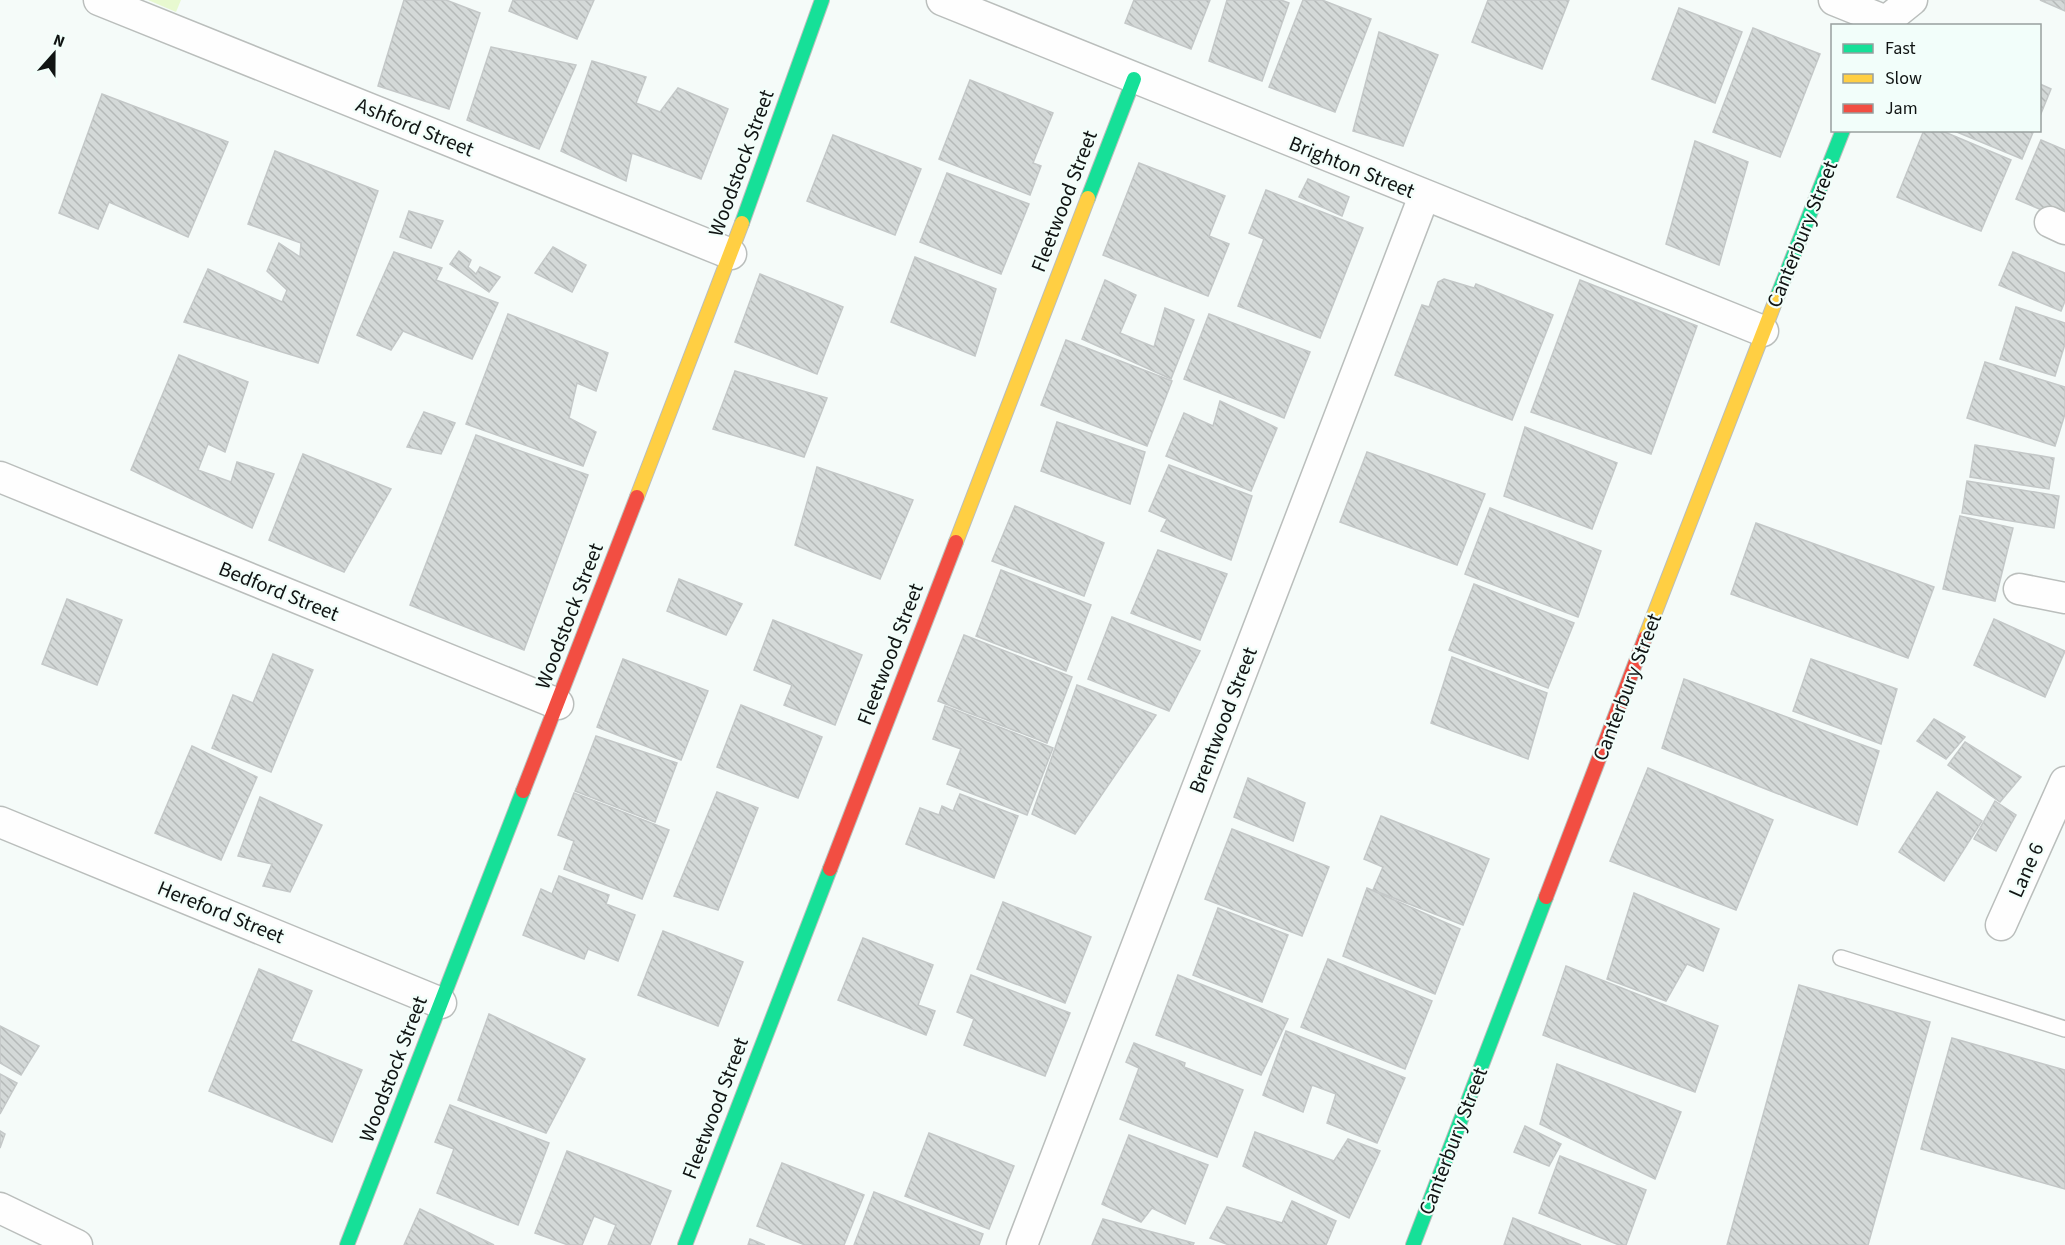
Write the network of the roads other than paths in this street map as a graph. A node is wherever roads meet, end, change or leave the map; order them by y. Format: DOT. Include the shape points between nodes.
graph roads {
  1 [pos="99,0"];
  2 [pos="822,0"];
  3 [pos="942,0"];
  4 [pos="1833,0"];
  5 [pos="1912,0"];
  6 [pos="1885,23"];
  7 [pos="1134,79"];
  8 [pos="1842,132"];
  9 [pos="1424,196"];
  10 [pos="731,254"];
  11 [pos="1763,331"];
  12 [pos="0,477"];
  13 [pos="2019,589"];
  14 [pos="2065,598"];
  15 [pos="558,704"];
  16 [pos="2065,782"];
  17 [pos="0,822"];
  18 [pos="2001,925"];
  19 [pos="1841,958"];
  20 [pos="441,1003"];
  21 [pos="2065,1029"];
  22 [pos="0,1208"];
  23 [pos="77,1245"];
  24 [pos="347,1245"];
  25 [pos="685,1245"];
  26 [pos="1022,1245"];
  27 [pos="1413,1245"];
  1 -- 10 [label="street, Ashford Street"];
  2 -- 10 [label="street, Woodstock Street"];
  3 -- 7 [label="street, Brighton Street"];
  4 -- 6 [label="street"];
  5 -- 6 [label="street"];
  7 -- 9 [label="street, Brighton Street"];
  7 -- 25 [label="street, Fleetwood Street"];
  8 -- 11 [label="street, Canterbury Street"];
  9 -- 11 [label="street, Brighton Street"];
  9 -- 26 [label="street, Brentwood Street"];
  10 -- 15 [label="street, Woodstock Street"];
  11 -- 27 [label="street, Canterbury Street"];
  12 -- 15 [label="street, Bedford Street"];
  13 -- 14 [label="street"];
  15 -- 20 [label="street, Woodstock Street"];
  16 -- 18 [label="street, Lane 6"];
  17 -- 20 [label="street, Hereford Street"];
  19 -- 21 [label="lane"];
  20 -- 24 [label="street, Woodstock Street"];
  22 -- 23 [label="street"];
}
